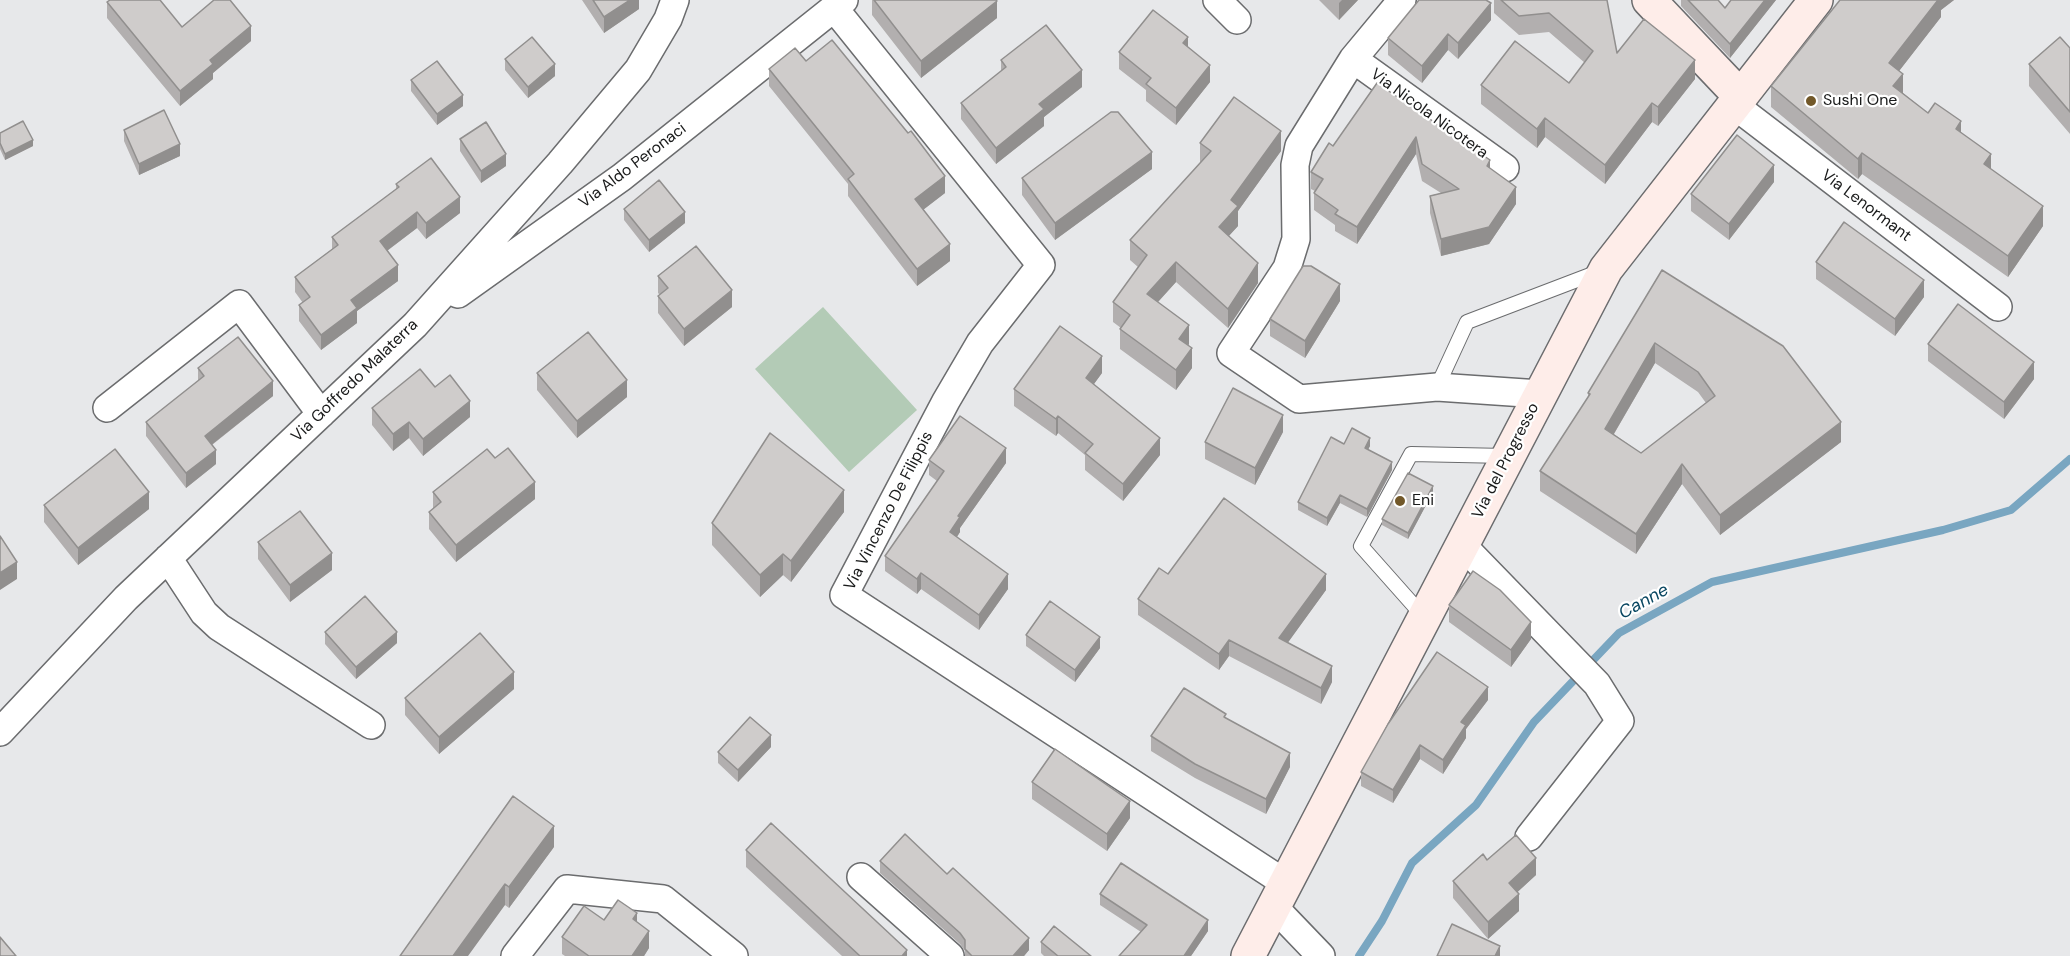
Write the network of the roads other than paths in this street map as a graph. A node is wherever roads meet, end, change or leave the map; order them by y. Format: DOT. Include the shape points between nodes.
graph roads {
  1 [pos="675,0"];
  2 [pos="1217,0"];
  3 [pos="1402,0"];
  4 [pos="1649,0"];
  5 [pos="1816,0"];
  6 [pos="839,4"];
  7 [pos="1237,20"];
  8 [pos="1353,59"];
  9 [pos="1737,101"];
  10 [pos="1505,168"];
  11 [pos="1606,269"];
  12 [pos="1998,307"];
  13 [pos="415,325"];
  14 [pos="1437,387"];
  15 [pos="1540,394"];
  16 [pos="107,408"];
  17 [pos="321,414"];
  18 [pos="1509,456"];
  19 [pos="1462,545"];
  20 [pos="168,558"];
  21 [pos="1424,617"];
  22 [pos="371,725"];
  23 [pos="0,732"];
  24 [pos="1529,837"];
  25 [pos="861,877"];
  26 [pos="1279,895"];
  27 [pos="1314,948"];
  28 [pos="515,956"];
  29 [pos="734,956"];
  30 [pos="950,956"];
  31 [pos="1248,956"];
  1 -- 13 [label="street, Via Goffredo Malaterra" via="638,70"];
  2 -- 7 [label="street"];
  3 -- 8 [label="street, Via Nicola Nicotera"];
  4 -- 9 [label="street"];
  5 -- 9 [label="street, Via del Progresso"];
  6 -- 13 [label="street, Via Aldo Peronaci" via="622,177"];
  6 -- 26 [label="street, Via Vincenzo De Filippis" via="1041,265 980,343 844,595"];
  8 -- 10 [label="street, Via Nicola Nicotera"];
  8 -- 14 [label="street, Via Nicola Nicotera" via="1299,146 1295,165 1296,239 1287,268 1231,353 1299,399"];
  9 -- 11 [label="street, Via del Progresso"];
  9 -- 12 [label="street, Via Lenormant"];
  11 -- 14 [label="lane" via="1467,322"];
  11 -- 15 [label="street, Via del Progresso"];
  13 -- 17 [label="street, Via Goffredo Malaterra"];
  14 -- 15 [label="street"];
  15 -- 18 [label="street, Via del Progresso"];
  16 -- 17 [label="street" via="239,304"];
  17 -- 20 [label="street, Via Goffredo Malaterra"];
  18 -- 19 [label="street, Via del Progresso"];
  18 -- 21 [label="lane" via="1411,454 1361,546"];
  19 -- 21 [label="street, Via del Progresso"];
  19 -- 24 [label="street" via="1596,684 1620,722"];
  20 -- 22 [label="street" via="204,613 219,627"];
  20 -- 23 [label="street, Via Goffredo Malaterra"];
  21 -- 26 [label="street, Via del Progresso"];
  25 -- 30 [label="street"];
  26 -- 27 [label="street"];
  26 -- 31 [label="street, Via del Progresso"];
  28 -- 29 [label="street" via="567,889 663,899"];
}
